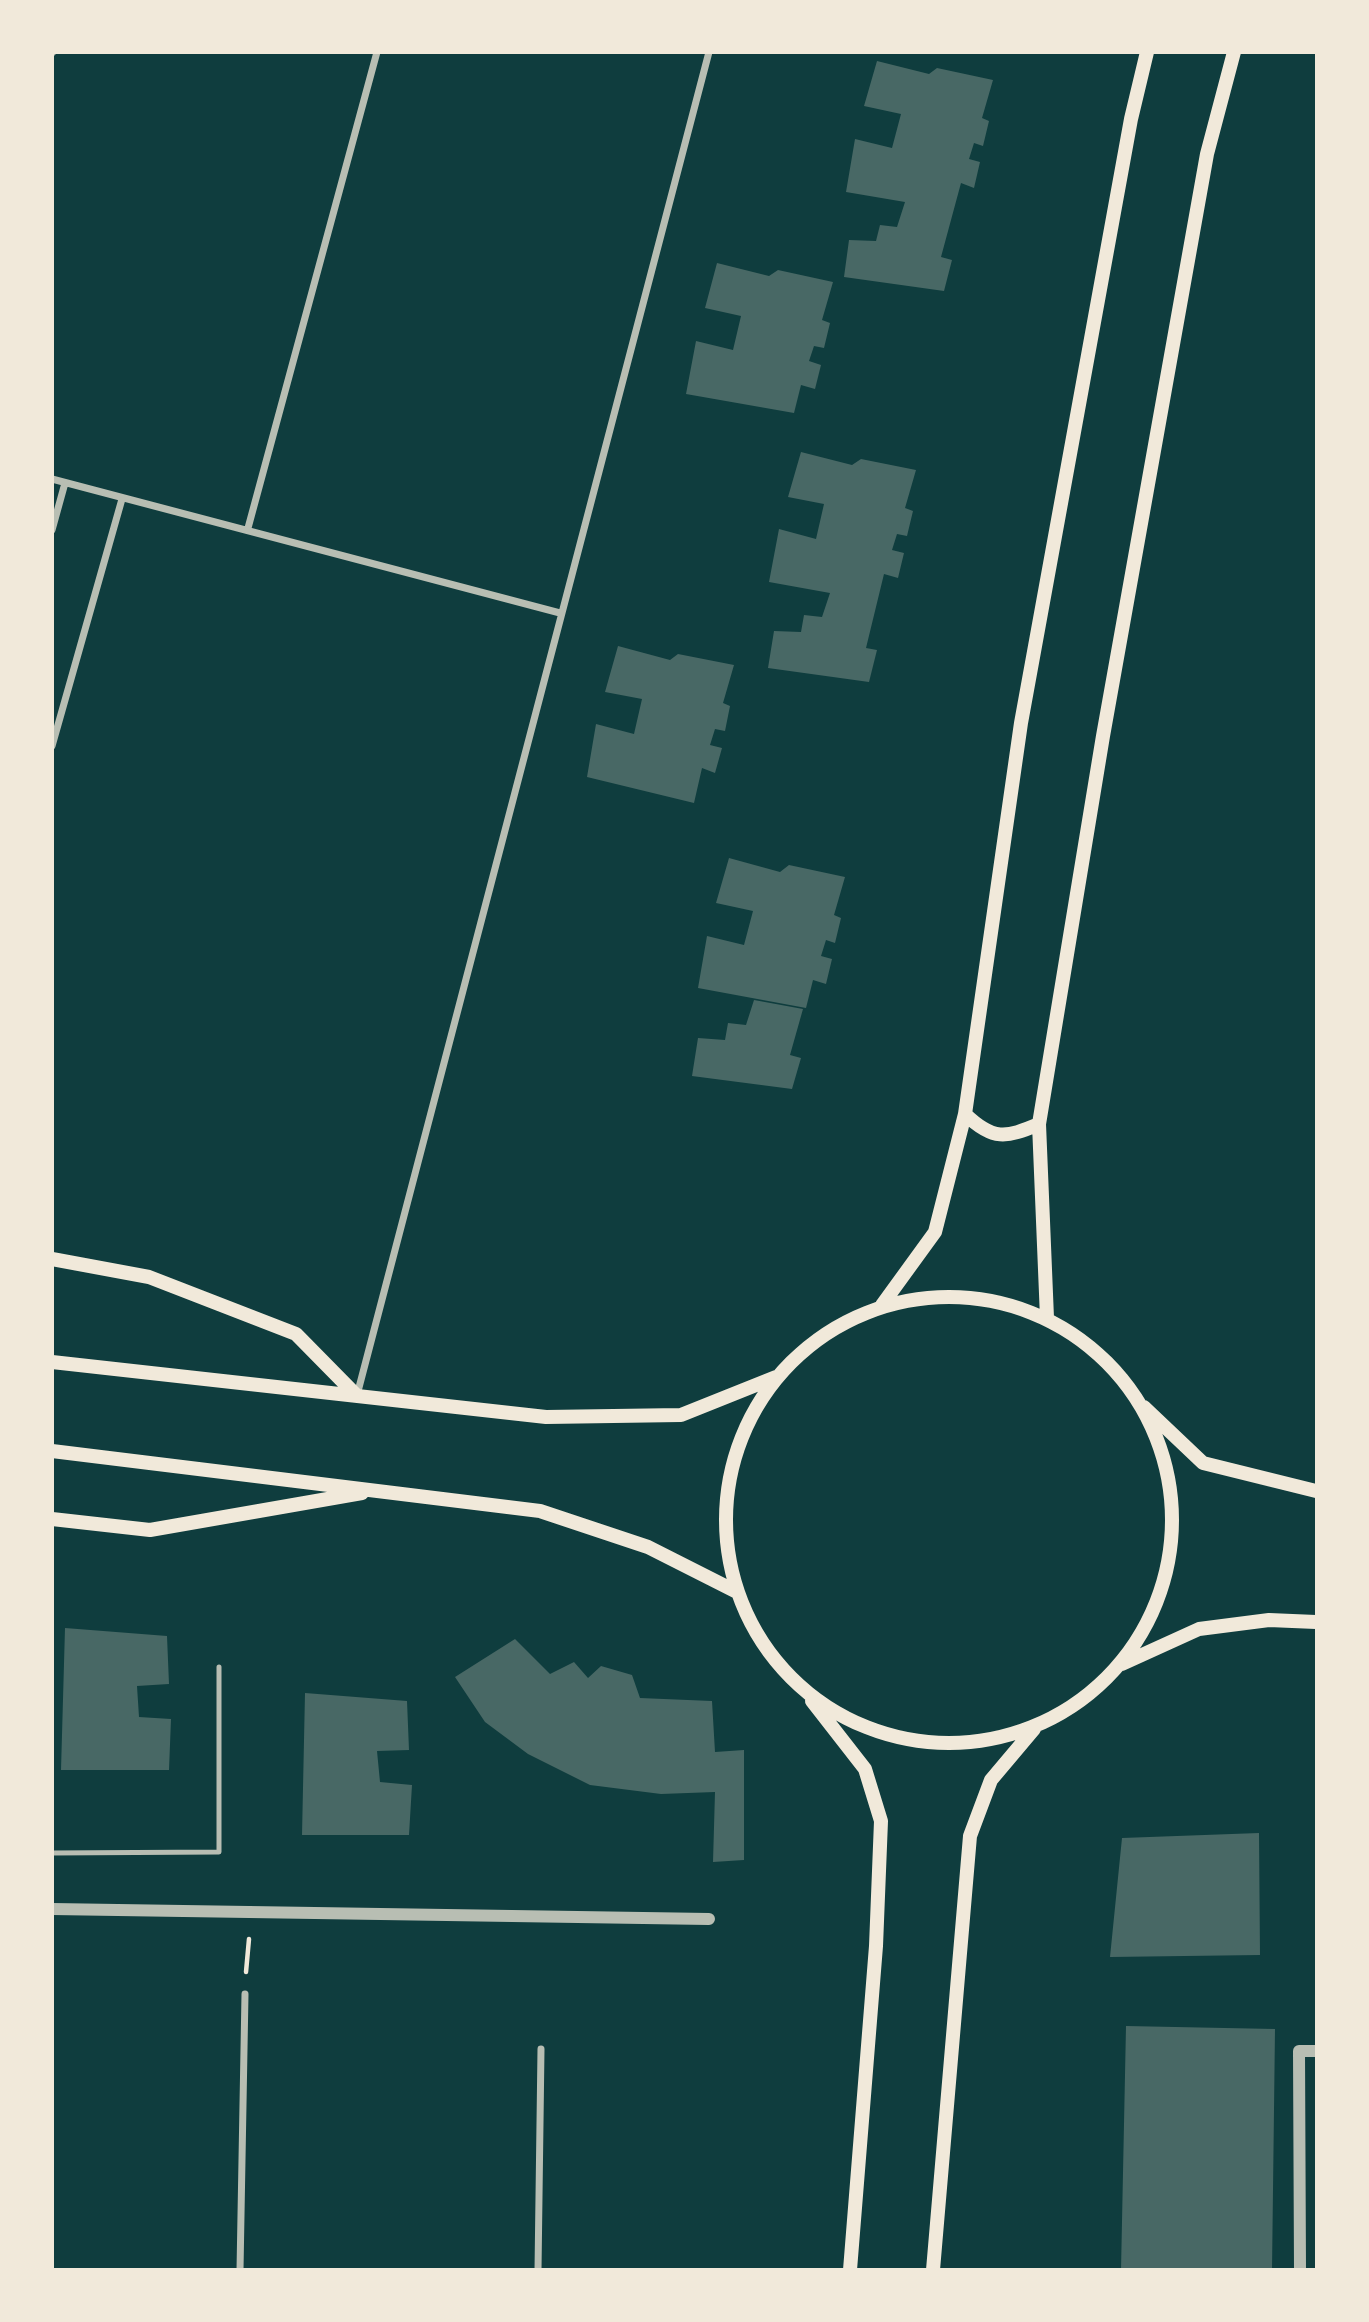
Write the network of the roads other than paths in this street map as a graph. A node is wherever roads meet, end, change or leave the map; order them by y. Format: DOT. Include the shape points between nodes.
graph roads {
  1 [pos="377,52"];
  2 [pos="709,52"];
  3 [pos="1147,52"];
  4 [pos="1234,52"];
  5 [pos="52,479"];
  6 [pos="65,483"];
  7 [pos="122,499"];
  8 [pos="248,528"];
  9 [pos="52,530"];
  10 [pos="560,613"];
  11 [pos="52,746"];
  12 [pos="965,1114"];
  13 [pos="1039,1124"];
  14 [pos="52,1259"];
  15 [pos="882,1305"];
  16 [pos="1047,1318"];
  17 [pos="52,1362"];
  18 [pos="776,1377"];
  19 [pos="357,1396"];
  20 [pos="1140,1403"];
  21 [pos="52,1451"];
  22 [pos="377,1491"];
  23 [pos="1317,1492"];
  24 [pos="52,1519"];
  25 [pos="737,1592"];
  26 [pos="1317,1622"];
  27 [pos="1122,1664"];
  28 [pos="219,1667"];
  29 [pos="805,1691"];
  30 [pos="1034,1728"];
  31 [pos="52,1853"];
  32 [pos="52,1909"];
  33 [pos="709,1919"];
  34 [pos="245,1994"];
  35 [pos="541,2049"];
  36 [pos="1317,2051"];
  37 [pos="240,2270"];
  38 [pos="538,2270"];
  39 [pos="850,2270"];
  40 [pos="933,2270"];
  41 [pos="1300,2270"];
  1 -- 8 [label="street"];
  2 -- 10 [label="street"];
  3 -- 12 [label="main road" via="1021,723"];
  4 -- 13 [label="main road" via="1208,154 1103,736"];
  5 -- 6 [label="street"];
  6 -- 7 [label="street"];
  6 -- 9 [label="street"];
  7 -- 8 [label="street"];
  7 -- 11 [label="street"];
  8 -- 10 [label="street"];
  10 -- 19 [label="street"];
  12 -- 13 [label="main road" via="981,1129 1011,1136"];
  12 -- 15 [label="main road" via="935,1233"];
  13 -- 16 [label="main road"];
  14 -- 19 [label="main road" via="149,1277 296,1334"];
  15 -- 16 [label="main road" via="938,1296 983,1299"];
  15 -- 18 [label="main road" via="824,1333"];
  16 -- 20 [label="main road" via="1100,1353"];
  17 -- 19 [label="main road"];
  18 -- 19 [label="main road" via="681,1415 546,1417"];
  18 -- 25 [label="main road" via="739,1443 726,1517"];
  20 -- 23 [label="main road" via="1203,1463"];
  20 -- 27 [label="main road" via="1167,1467 1172,1536 1157,1604"];
  21 -- 22 [label="main road"];
  22 -- 24 [label="main road" via="150,1530"];
  22 -- 25 [label="main road" via="540,1511 648,1547"];
  25 -- 29 [label="main road" via="764,1646"];
  26 -- 27 [label="main road" via="1269,1620 1199,1629"];
  27 -- 30 [label="main road" via="1082,1701"];
  28 -- 31 [label="lane" via="219,1852"];
  29 -- 30 [label="main road" via="856,1724 914,1742 975,1744"];
  29 -- 39 [label="main road" via="865,1769 881,1821 876,1946"];
  30 -- 40 [label="main road" via="991,1780 970,1836"];
  32 -- 33 [label="street"];
  34 -- 37 [label="street"];
  35 -- 38 [label="street"];
  36 -- 41 [label="street" via="1299,2051"];
}
